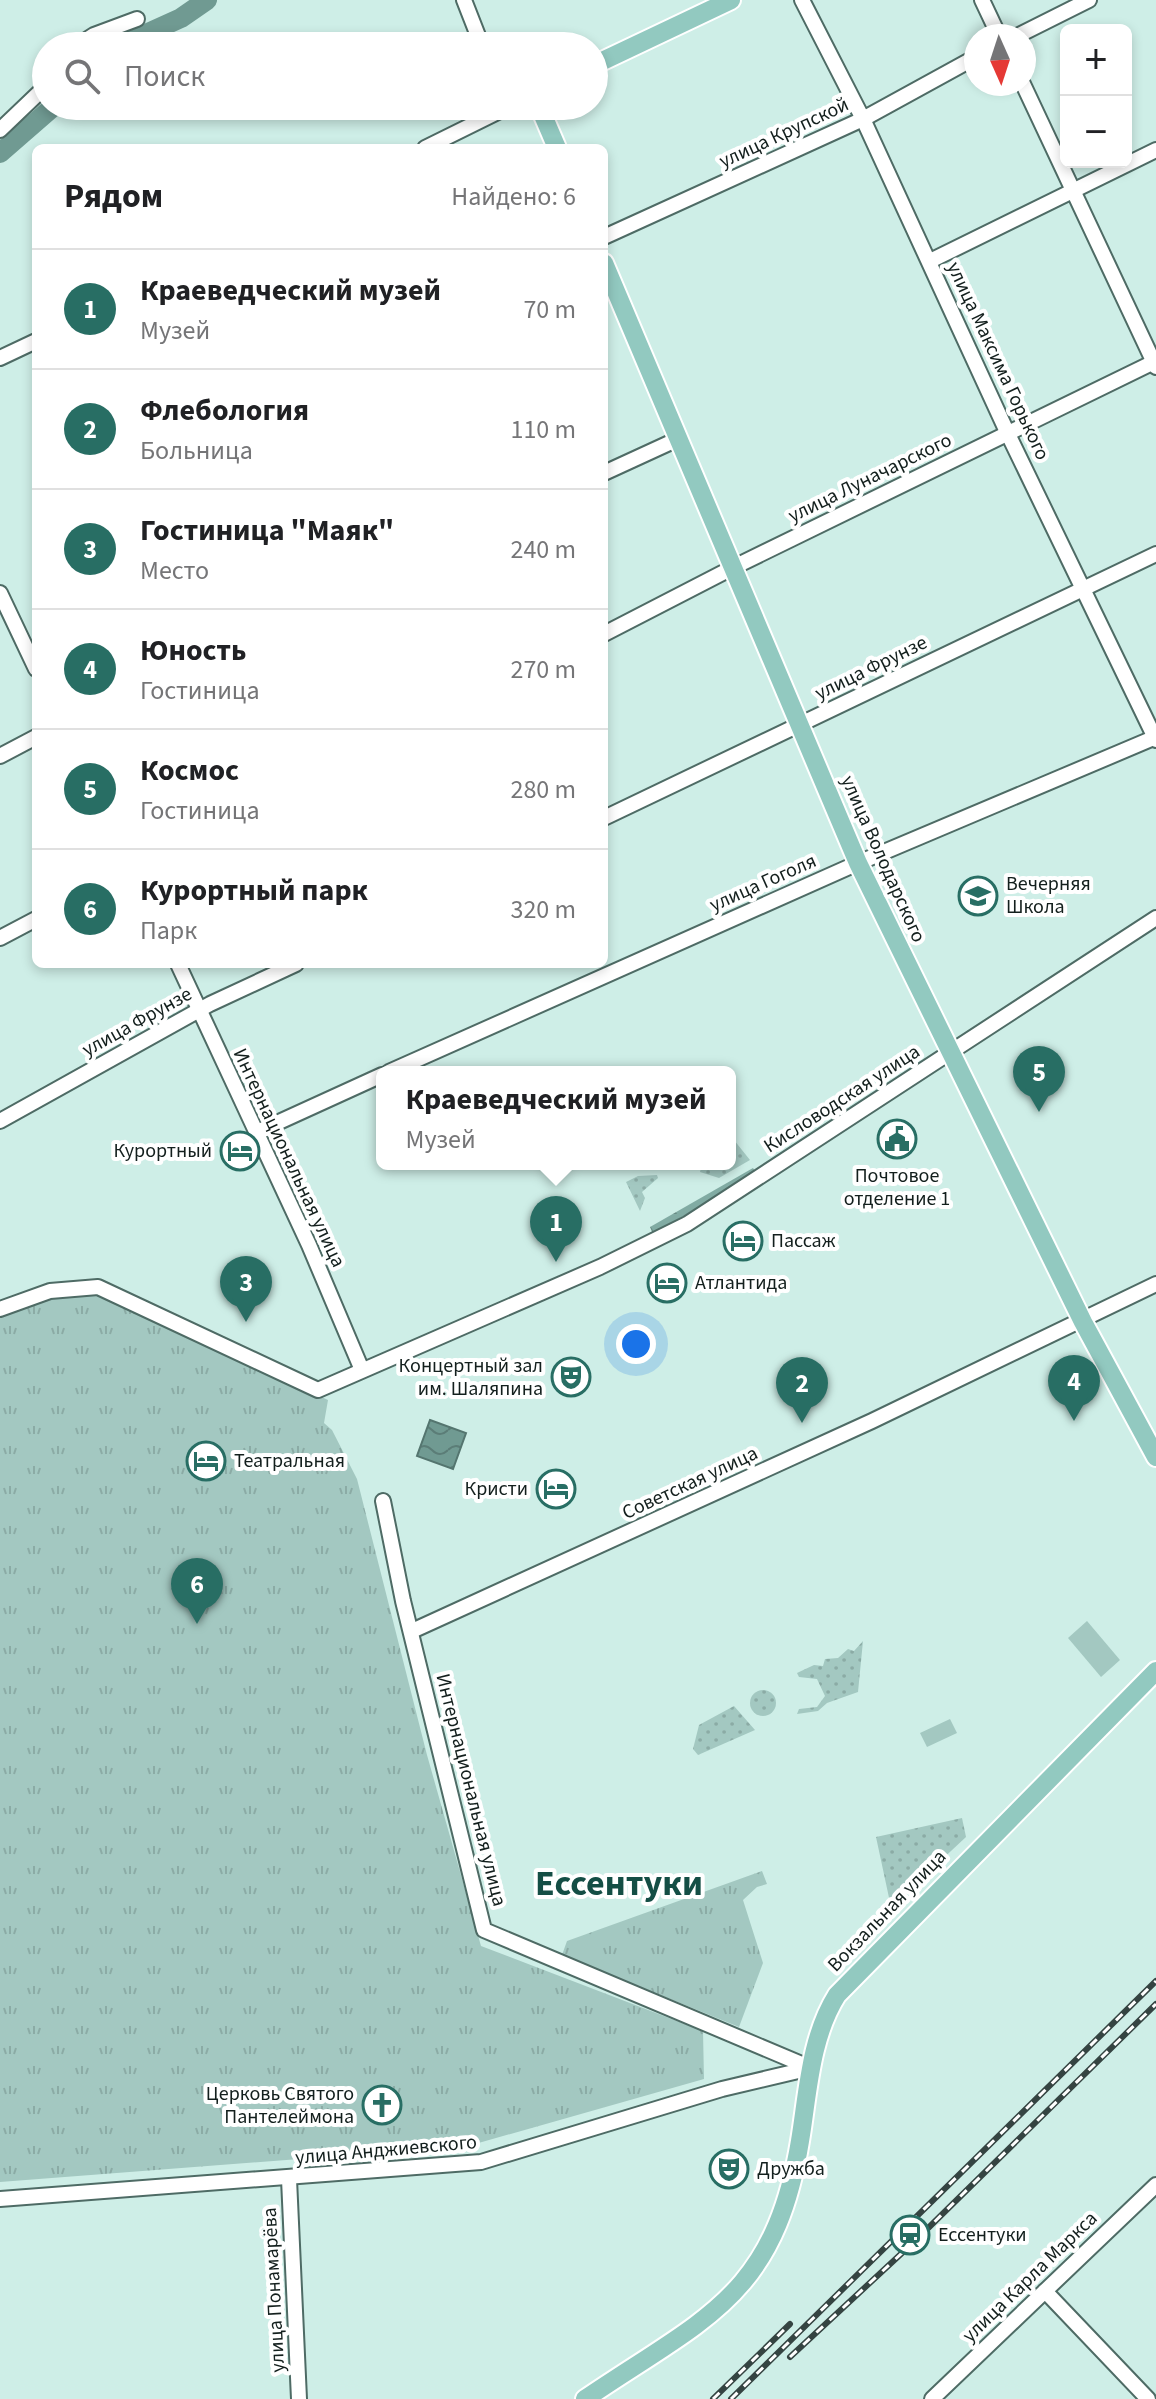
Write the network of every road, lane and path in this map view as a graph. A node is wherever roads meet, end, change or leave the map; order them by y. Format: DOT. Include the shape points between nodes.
graph roads {
  1 [pos="464,0"];
  2 [pos="731,0"];
  3 [pos="802,0"];
  4 [pos="982,0"];
  5 [pos="1089,0"];
  6 [pos="137,19"];
  7 [pos="993,24"];
  8 [pos="1036,26"];
  9 [pos="102,32"];
  10 [pos="477,32"];
  11 [pos="608,58"];
  12 [pos="964,64"];
  13 [pos="1029,96"];
  14 [pos="32,99"];
  15 [pos="863,119"];
  16 [pos="481,120"];
  17 [pos="545,120"];
  18 [pos="0,130"];
  19 [pos="433,144"];
  20 [pos="555,144"];
  21 [pos="1156,150"];
  22 [pos="1075,190"];
  23 [pos="608,235"];
  24 [pos="930,261"];
  25 [pos="608,273"];
  26 [pos="32,343"];
  27 [pos="0,358"];
  28 [pos="1155,364"];
  29 [pos="1008,434"];
  30 [pos="678,439"];
  31 [pos="608,471"];
  32 [pos="1156,554"];
  33 [pos="732,568"];
  34 [pos="1084,586"];
  35 [pos="0,593"];
  36 [pos="608,632"];
  37 [pos="32,661"];
  38 [pos="800,726"];
  39 [pos="1156,738"];
  40 [pos="32,739"];
  41 [pos="0,756"];
  42 [pos="608,816"];
  43 [pos="858,863"];
  44 [pos="1156,918"];
  45 [pos="32,921"];
  46 [pos="0,938"];
  47 [pos="180,968"];
  48 [pos="288,968"];
  49 [pos="199,1011"];
  50 [pos="950,1052"];
  51 [pos="402,1066"];
  52 [pos="376,1078"];
  53 [pos="0,1121"];
  54 [pos="257,1132"];
  55 [pos="1156,1284"];
  56 [pos="0,1309"];
  57 [pos="1083,1322"];
  58 [pos="362,1370"];
  59 [pos="1156,1457"];
  60 [pos="383,1501"];
  61 [pos="412,1631"];
  62 [pos="1156,1671"];
  63 [pos="811,2068"];
  64 [pos="289,2179"];
  65 [pos="1156,2185"];
  66 [pos="0,2199"];
  67 [pos="1045,2291"];
  68 [pos="299,2399"];
  69 [pos="585,2399"];
  70 [pos="932,2399"];
  71 [pos="1148,2399"];
  1 -- 10 [label="street"];
  2 -- 11 [label="main road"];
  3 -- 15 [label="street, улица Максима Горького"];
  4 -- 7 [label="street"];
  5 -- 8 [label="street"];
  6 -- 9 [label="street"];
  12 -- 15 [label="street, улица Крупской"];
  13 -- 22 [label="street"];
  14 -- 18 [label="street"];
  15 -- 23 [label="street, улица Крупской"];
  15 -- 24 [label="street, улица Максима Горького"];
  16 -- 19 [label="street"];
  17 -- 20 [label="main road"];
  21 -- 22 [label="street"];
  22 -- 24 [label="street"];
  22 -- 28 [label="street"];
  24 -- 29 [label="street, улица Максима Горького"];
  25 -- 30 [label="main road, улица Володарского"];
  26 -- 27 [label="street"];
  28 -- 29 [label="street, улица Луначарского"];
  29 -- 33 [label="street, улица Луначарского"];
  29 -- 34 [label="street, улица Максима Горького"];
  30 -- 31 [label="street"];
  30 -- 33 [label="main road, улица Володарского"];
  32 -- 34 [label="street, улица Фрунзе"];
  33 -- 36 [label="street, улица Луначарского"];
  33 -- 38 [label="main road, улица Володарского"];
  34 -- 38 [label="street, улица Фрунзе"];
  34 -- 39 [label="street, улица Максима Горького"];
  35 -- 37 [label="street"];
  38 -- 42 [label="street, улица Фрунзе"];
  38 -- 43 [label="main road, улица Володарского"];
  39 -- 43 [label="street, улица Гоголя"];
  40 -- 41 [label="street"];
  43 -- 50 [label="main road, улица Володарского"];
  43 -- 51 [label="street, улица Гоголя"];
  44 -- 50 [label="street, Кисловодская улица"];
  45 -- 46 [label="street"];
  47 -- 49 [label="street, Интернациональная улица"];
  48 -- 49 [label="street, улица Фрунзе"];
  49 -- 53 [label="street, улица Фрунзе"];
  49 -- 54 [label="street, Интернациональная улица"];
  50 -- 57 [label="main road, улица Володарского"];
  50 -- 58 [label="street, Кисловодская улица" via="687,1224"];
  52 -- 54 [label="street"];
  54 -- 58 [label="street, Интернациональная улица"];
  55 -- 57 [label="street, Советская улица"];
  56 -- 58 [label="street, Кисловодская улица" via="50,1291 98,1287 318,1390"];
  57 -- 59 [label="main road, улица Володарского"];
  57 -- 61 [label="street, Советская улица"];
  60 -- 61 [label="street, Интернациональная улица"];
  61 -- 63 [label="street, Интернациональная улица" via="484,1930"];
  62 -- 63 [label="main road, Вокзальная улица" via="849,1979 827,2012"];
  63 -- 64 [label="street, улица Анджиевского" via="722,2089 481,2162"];
  63 -- 69 [label="main road, Вокзальная улица" via="792,2187 763,2255 707,2319"];
  64 -- 66 [label="street, улица Анджиевского"];
  64 -- 68 [label="street, улица Понамарёва"];
  65 -- 67 [label="street, улица Карла Маркса"];
  67 -- 70 [label="street, улица Карла Маркса"];
  67 -- 71 [label="street"];
}
